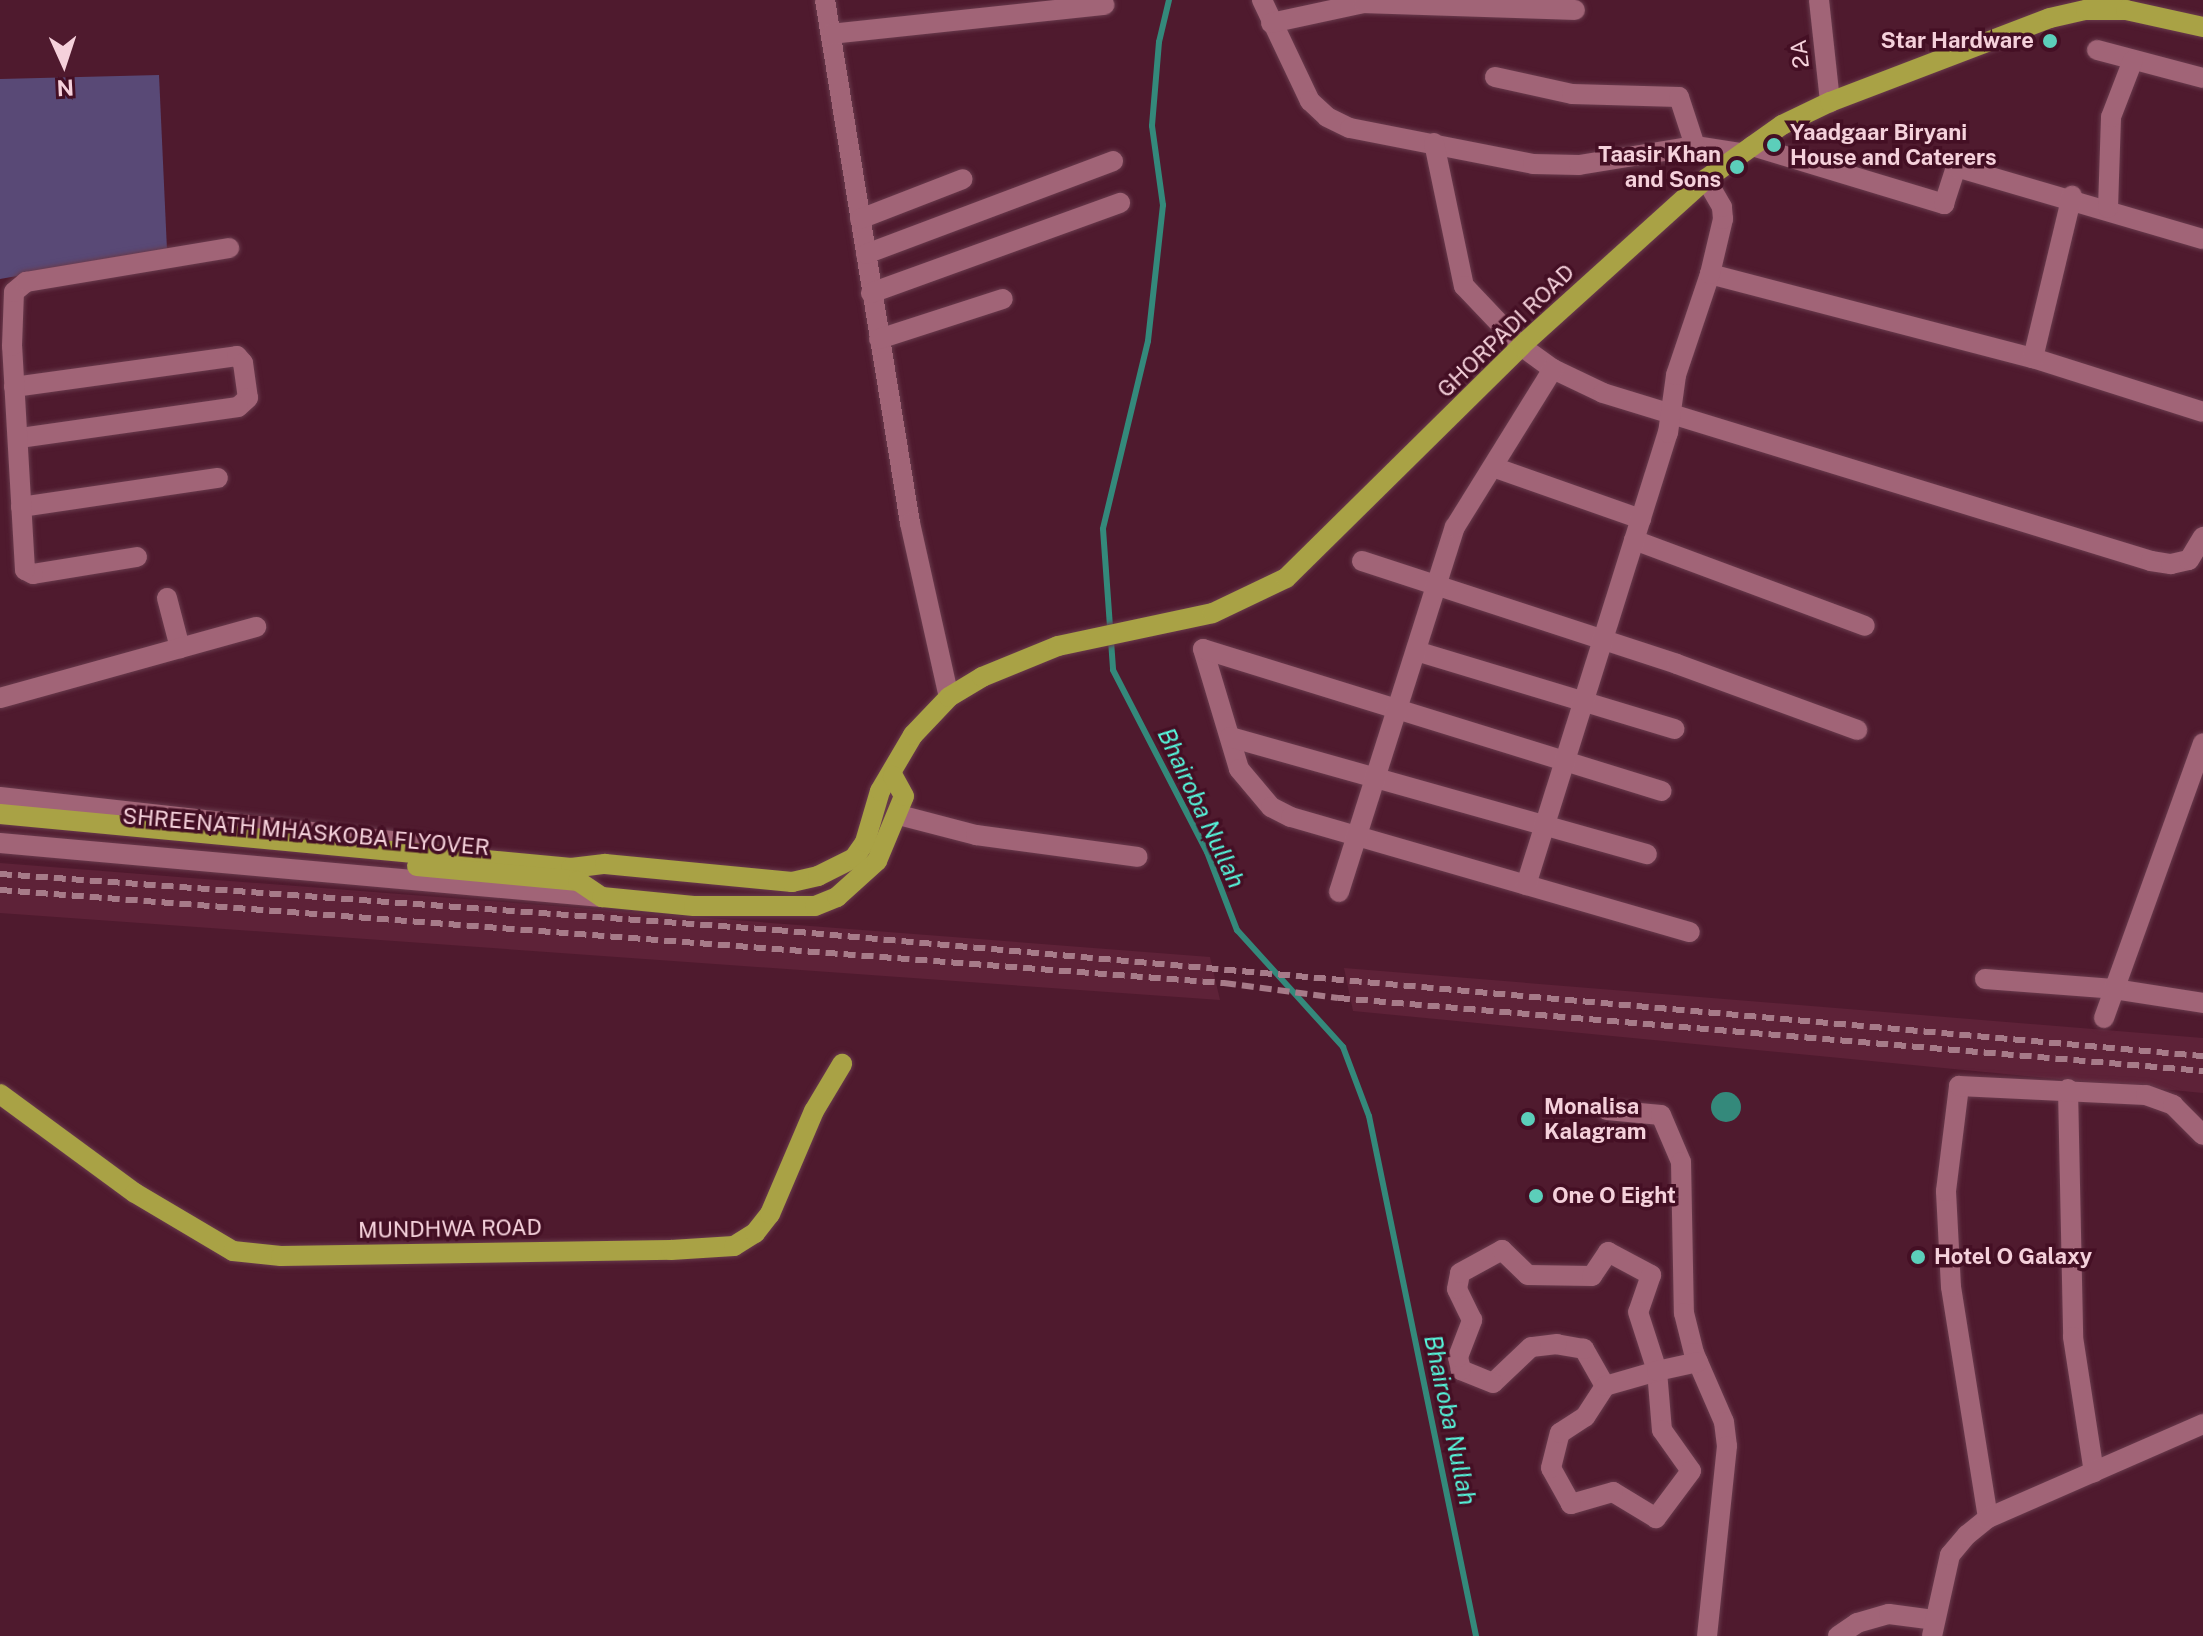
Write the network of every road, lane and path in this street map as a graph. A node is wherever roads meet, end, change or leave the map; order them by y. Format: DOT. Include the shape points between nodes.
graph roads {
  1 [pos="825,0"];
  2 [pos="1262,0"];
  3 [pos="1819,0"];
  4 [pos="1436,2"];
  5 [pos="1104,5"];
  6 [pos="1575,10"];
  7 [pos="1271,23"];
  8 [pos="2203,27"];
  9 [pos="831,34"];
  10 [pos="2097,50"];
  11 [pos="2133,60"];
  12 [pos="1495,77"];
  13 [pos="2203,78"];
  14 [pos="1830,102"];
  15 [pos="1434,143"];
  16 [pos="1695,146"];
  17 [pos="1746,149"];
  18 [pos="1113,161"];
  19 [pos="963,179"];
  20 [pos="1706,179"];
  21 [pos="2072,196"];
  22 [pos="1120,203"];
  23 [pos="2108,208"];
  24 [pos="860,219"];
  25 [pos="2203,239"];
  26 [pos="229,248"];
  27 [pos="866,254"];
  28 [pos="1710,274"];
  29 [pos="871,293"];
  30 [pos="1003,299"];
  31 [pos="879,339"];
  32 [pos="6,346"];
  33 [pos="1521,346"];
  34 [pos="2033,358"];
  35 [pos="1553,369"];
  36 [pos="14,387"];
  37 [pos="2203,412"];
  38 [pos="1671,413"];
  39 [pos="19,438"];
  40 [pos="1493,467"];
  41 [pos="218,478"];
  42 [pos="21,507"];
  43 [pos="1641,519"];
  44 [pos="2203,537"];
  45 [pos="1634,540"];
  46 [pos="137,557"];
  47 [pos="1362,561"];
  48 [pos="1437,584"];
  49 [pos="167,598"];
  50 [pos="1865,626"];
  51 [pos="256,627"];
  52 [pos="1599,642"];
  53 [pos="180,648"];
  54 [pos="1416,651"];
  55 [pos="949,697"];
  56 [pos="0,698"];
  57 [pos="1582,702"];
  58 [pos="1397,709"];
  59 [pos="1675,729"];
  60 [pos="1857,730"];
  61 [pos="1230,737"];
  62 [pos="2203,743"];
  63 [pos="1565,761"];
  64 [pos="893,776"];
  65 [pos="1375,778"];
  66 [pos="2195,788"];
  67 [pos="1662,791"];
  68 [pos="0,797"];
  69 [pos="0,814"];
  70 [pos="899,815"];
  71 [pos="1545,826"];
  72 [pos="0,827"];
  73 [pos="1357,836"];
  74 [pos="0,843"];
  75 [pos="1647,854"];
  76 [pos="1138,857"];
  77 [pos="605,864"];
  78 [pos="835,870"];
  79 [pos="575,875"];
  80 [pos="1526,885"];
  81 [pos="1339,892"];
  82 [pos="842,893"];
  83 [pos="602,897"];
  84 [pos="1690,932"];
  85 [pos="1985,979"];
  86 [pos="2114,989"];
  87 [pos="2203,1003"];
  88 [pos="2104,1018"];
  89 [pos="842,1064"];
  90 [pos="2068,1089"];
  91 [pos="0,1094"];
  92 [pos="1607,1110"];
  93 [pos="2203,1135"];
  94 [pos="1698,1362"];
  95 [pos="1657,1371"];
  96 [pos="1605,1386"];
  97 [pos="2203,1424"];
  98 [pos="2094,1472"];
  99 [pos="1988,1518"];
  100 [pos="1933,1628"];
  101 [pos="1707,1636"];
  102 [pos="1838,1636"];
  1 -- 9 [label="street"];
  2 -- 7 [label="street"];
  3 -- 14 [label="street, 2A"];
  4 -- 6 [label="street"];
  4 -- 7 [label="street" via="1364,3"];
  5 -- 9 [label="street"];
  7 -- 15 [label="street" via="1310,101 1327,117 1350,128"];
  8 -- 14 [label="main road, GHORPADI ROAD" via="2157,13 2086,10 2050,18"];
  9 -- 24 [label="street"];
  10 -- 11 [label="street"];
  11 -- 13 [label="street"];
  11 -- 23 [label="street" via="2111,117"];
  12 -- 16 [label="street" via="1572,94 1679,97"];
  14 -- 17 [label="main road, GHORPADI ROAD"];
  15 -- 16 [label="street" via="1533,164 1579,165"];
  15 -- 33 [label="street" via="1464,286"];
  16 -- 17 [label="street"];
  17 -- 20 [label="main road, GHORPADI ROAD"];
  17 -- 21 [label="street" via="1944,204 1956,167"];
  18 -- 27 [label="street"];
  19 -- 24 [label="street"];
  20 -- 28 [label="street" via="1723,219"];
  20 -- 33 [label="main road, GHORPADI ROAD"];
  21 -- 23 [label="street"];
  21 -- 34 [label="street"];
  22 -- 29 [label="street"];
  23 -- 25 [label="street"];
  24 -- 27 [label="street"];
  26 -- 32 [label="street" via="26,282 14,292"];
  27 -- 29 [label="street"];
  28 -- 34 [label="street"];
  28 -- 38 [label="street" via="1676,375"];
  29 -- 31 [label="street"];
  30 -- 31 [label="street"];
  31 -- 55 [label="street" via="920,575"];
  32 -- 36 [label="street"];
  33 -- 35 [label="street"];
  33 -- 55 [label="main road, GHORPADI ROAD" via="1286,578 1213,613 1058,646 982,677"];
  34 -- 37 [label="street"];
  35 -- 38 [label="street" via="1603,393"];
  35 -- 40 [label="street"];
  36 -- 39 [label="street"];
  36 -- 39 [label="street" via="237,356 243,363 248,398 238,407"];
  38 -- 43 [label="street"];
  38 -- 44 [label="street" via="2151,561 2189,560"];
  39 -- 42 [label="street"];
  40 -- 43 [label="street"];
  40 -- 48 [label="street" via="1455,527"];
  41 -- 42 [label="street"];
  42 -- 46 [label="street" via="28,573"];
  43 -- 45 [label="street"];
  45 -- 50 [label="street"];
  45 -- 52 [label="street"];
  47 -- 48 [label="street"];
  48 -- 52 [label="street"];
  48 -- 54 [label="street"];
  49 -- 53 [label="street"];
  51 -- 53 [label="street"];
  52 -- 57 [label="street"];
  52 -- 60 [label="street" via="1677,664"];
  53 -- 56 [label="street"];
  54 -- 57 [label="street"];
  54 -- 58 [label="street"];
  55 -- 64 [label="main road, GHORPADI ROAD" via="913,735"];
  57 -- 59 [label="street"];
  57 -- 63 [label="street"];
  58 -- 61 [label="street" via="1203,649"];
  58 -- 63 [label="street"];
  58 -- 65 [label="street"];
  61 -- 65 [label="street"];
  61 -- 73 [label="street" via="1239,769 1271,807"];
  62 -- 66 [label="street"];
  63 -- 67 [label="street"];
  63 -- 71 [label="street"];
  64 -- 70 [label="main road" via="904,796"];
  64 -- 78 [label="main road, GHORPADI ROAD" via="880,791 865,842"];
  65 -- 71 [label="street"];
  65 -- 73 [label="street"];
  66 -- 86 [label="street"];
  68 -- 77 [label="street"];
  69 -- 79 [label="main road, SHREENATH MHASKOBA FLYOVER"];
  70 -- 76 [label="street" via="976,835"];
  70 -- 82 [label="main road" via="877,861"];
  71 -- 75 [label="street"];
  71 -- 80 [label="street"];
  72 -- 79 [label="main road, SHREENATH MHASKOBA FLYOVER"];
  73 -- 80 [label="street"];
  73 -- 81 [label="street"];
  74 -- 83 [label="street"];
  77 -- 78 [label="main road, GHORPADI ROAD" via="792,882"];
  77 -- 79 [label="main road, SHREENATH MHASKOBA FLYOVER"];
  78 -- 82 [label="main road"];
  79 -- 83 [label="main road, SHREENATH MHASKOBA FLYOVER"];
  80 -- 84 [label="street"];
  82 -- 83 [label="main road" via="815,906 780,909"];
  85 -- 86 [label="street"];
  86 -- 87 [label="street"];
  86 -- 88 [label="street"];
  89 -- 91 [label="main road, MUNDHWA ROAD" via="814,1111 770,1214 755,1233 734,1246 671,1250 281,1256 233,1251 135,1193"];
  90 -- 93 [label="street" via="2146,1095 2173,1105"];
  90 -- 98 [label="street" via="2073,1337"];
  90 -- 99 [label="street" via="1959,1086 1946,1191 1951,1287"];
  92 -- 94 [label="street" via="1661,1115 1677,1142 1684,1313"];
  94 -- 95 [label="street"];
  94 -- 101 [label="street" via="1724,1422 1727,1446"];
  95 -- 96 [label="street"];
  95 -- 96 [label="street" via="1662,1430 1691,1471 1656,1518 1613,1492 1571,1504 1551,1468 1560,1433 1585,1417"];
  95 -- 96 [label="street" via="1638,1312 1651,1282 1646,1268 1608,1252 1592,1276 1537,1276 1522,1271 1502,1250 1460,1273 1457,1289 1472,1320 1458,1357 1461,1370 1493,1383 1531,1347 1557,1344 1584,1349"];
  97 -- 98 [label="street"];
  98 -- 99 [label="street"];
  99 -- 100 [label="street" via="1950,1555"];
  100 -- 102 [label="street" via="1889,1614 1857,1623"];
}
